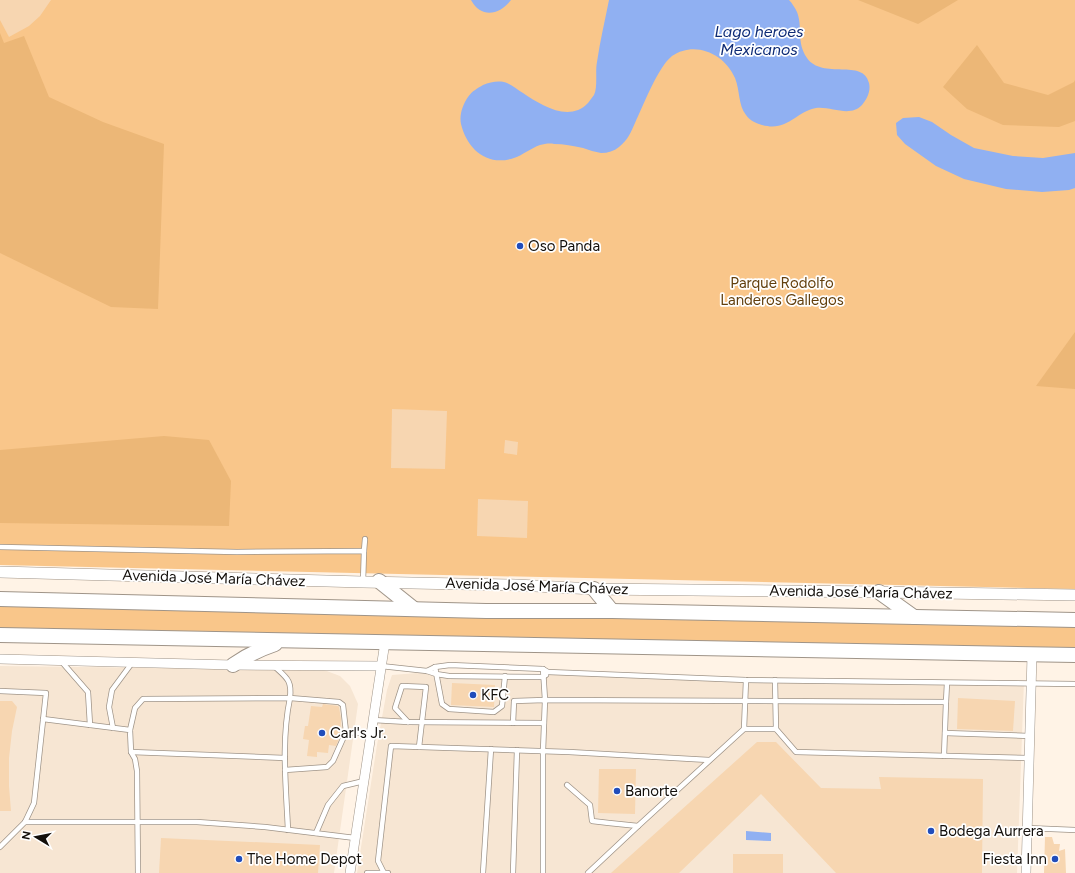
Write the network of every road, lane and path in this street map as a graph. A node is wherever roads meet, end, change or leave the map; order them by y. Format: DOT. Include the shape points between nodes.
graph roads {
  1 [pos="365,539"];
  2 [pos="0,547"];
  3 [pos="364,551"];
  4 [pos="0,572"];
  5 [pos="379,581"];
  6 [pos="363,582"];
  7 [pos="594,589"];
  8 [pos="879,592"];
  9 [pos="1075,595"];
  10 [pos="0,599"];
  11 [pos="414,609"];
  12 [pos="612,611"];
  13 [pos="914,617"];
  14 [pos="1075,620"];
  15 [pos="0,635"];
  16 [pos="291,641"];
  17 [pos="385,642"];
  18 [pos="1032,655"];
  19 [pos="1075,656"];
  20 [pos="0,659"];
  21 [pos="61,661"];
  22 [pos="132,663"];
  23 [pos="233,665"];
  24 [pos="273,665"];
  25 [pos="381,666"];
  26 [pos="435,667"];
  27 [pos="543,669"];
  28 [pos="427,671"];
  29 [pos="548,672"];
  30 [pos="436,674"];
  31 [pos="504,676"];
  32 [pos="543,677"];
  33 [pos="746,680"];
  34 [pos="775,680"];
  35 [pos="947,683"];
  36 [pos="1032,684"];
  37 [pos="1075,684"];
  38 [pos="0,690"];
  39 [pos="290,698"];
  40 [pos="544,700"];
  41 [pos="746,701"];
  42 [pos="775,702"];
  43 [pos="946,702"];
  44 [pos="43,720"];
  45 [pos="373,720"];
  46 [pos="408,722"];
  47 [pos="422,722"];
  48 [pos="513,723"];
  49 [pos="544,724"];
  50 [pos="90,725"];
  51 [pos="112,728"];
  52 [pos="744,729"];
  53 [pos="776,729"];
  54 [pos="130,730"];
  55 [pos="346,732"];
  56 [pos="945,733"];
  57 [pos="371,734"];
  58 [pos="1030,736"];
  59 [pos="419,747"];
  60 [pos="491,749"];
  61 [pos="517,750"];
  62 [pos="543,751"];
  63 [pos="131,752"];
  64 [pos="944,756"];
  65 [pos="285,758"];
  66 [pos="1029,758"];
  67 [pos="709,760"];
  68 [pos="285,770"];
  69 [pos="364,780"];
  70 [pos="567,785"];
  71 [pos="25,822"];
  72 [pos="138,822"];
  73 [pos="638,826"];
  74 [pos="1027,828"];
  75 [pos="288,830"];
  76 [pos="1075,830"];
  77 [pos="316,833"];
  78 [pos="355,838"];
  79 [pos="0,847"];
  80 [pos="138,873"];
  81 [pos="350,873"];
  82 [pos="367,873"];
  83 [pos="384,873"];
  84 [pos="388,873"];
  85 [pos="483,873"];
  86 [pos="513,873"];
  87 [pos="543,873"];
  88 [pos="588,873"];
  89 [pos="1026,873"];
  1 -- 3 [label="lane"];
  2 -- 3 [label="lane" via="237,552"];
  3 -- 6 [label="lane"];
  4 -- 6 [label="street, Avenida José María Chávez"];
  5 -- 6 [label="street, Avenida José María Chávez"];
  5 -- 7 [label="street, Avenida José María Chávez"];
  5 -- 11 [label="main road"];
  7 -- 8 [label="street, Avenida José María Chávez"];
  7 -- 12 [label="main road"];
  8 -- 9 [label="street, Avenida José María Chávez"];
  8 -- 13 [label="main road"];
  10 -- 11 [label="main road, Avenida José María Chávez"];
  11 -- 12 [label="main road, Avenida José María Chávez"];
  12 -- 13 [label="main road, Avenida José María Chávez"];
  13 -- 14 [label="main road, Avenida José María Chávez"];
  15 -- 16 [label="main road"];
  16 -- 17 [label="main road"];
  16 -- 23 [label="main road" via="258,650"];
  17 -- 18 [label="main road"];
  17 -- 25 [label="street"];
  18 -- 19 [label="main road"];
  18 -- 36 [label="street"];
  20 -- 21 [label="street"];
  21 -- 22 [label="street"];
  21 -- 50 [label="lane" via="88,692"];
  22 -- 23 [label="street"];
  22 -- 51 [label="lane" via="112,690"];
  23 -- 24 [label="street"];
  24 -- 25 [label="street"];
  24 -- 39 [label="lane" via="289,680"];
  25 -- 28 [label="lane"];
  25 -- 45 [label="street"];
  26 -- 27 [label="lane" via="450,665"];
  26 -- 28 [label="lane"];
  26 -- 30 [label="lane"];
  27 -- 29 [label="lane"];
  27 -- 32 [label="lane"];
  28 -- 30 [label="lane"];
  29 -- 32 [label="lane"];
  29 -- 33 [label="lane"];
  30 -- 31 [label="lane"];
  30 -- 31 [label="lane" via="442,704 449,709 494,712 502,706"];
  31 -- 32 [label="lane"];
  32 -- 40 [label="lane"];
  33 -- 34 [label="lane"];
  33 -- 41 [label="lane"];
  34 -- 35 [label="lane"];
  34 -- 42 [label="lane"];
  35 -- 36 [label="lane"];
  35 -- 43 [label="lane"];
  36 -- 37 [label="lane"];
  36 -- 58 [label="street"];
  38 -- 44 [label="lane" via="46,693"];
  39 -- 54 [label="lane" via="143,699 135,708"];
  39 -- 55 [label="lane" via="339,702 343,705"];
  39 -- 65 [label="lane" via="286,721"];
  40 -- 41 [label="lane"];
  40 -- 48 [label="lane" via="514,701"];
  40 -- 49 [label="lane"];
  41 -- 42 [label="lane"];
  41 -- 52 [label="lane"];
  42 -- 43 [label="lane"];
  42 -- 53 [label="lane"];
  43 -- 56 [label="lane"];
  44 -- 50 [label="lane"];
  44 -- 71 [label="lane" via="34,803"];
  45 -- 46 [label="lane"];
  45 -- 57 [label="street"];
  46 -- 47 [label="lane"];
  46 -- 47 [label="lane" via="395,708 402,686 426,687"];
  47 -- 48 [label="lane"];
  47 -- 59 [label="lane"];
  48 -- 49 [label="lane"];
  49 -- 62 [label="lane"];
  50 -- 51 [label="lane"];
  51 -- 54 [label="lane"];
  52 -- 53 [label="lane"];
  52 -- 67 [label="lane"];
  53 -- 64 [label="lane" via="796,752"];
  54 -- 63 [label="lane"];
  55 -- 57 [label="lane"];
  55 -- 68 [label="lane" via="333,761 327,767"];
  56 -- 58 [label="lane"];
  56 -- 64 [label="lane"];
  57 -- 69 [label="street"];
  58 -- 66 [label="street"];
  59 -- 60 [label="lane"];
  59 -- 83 [label="lane" via="391,746 378,861"];
  60 -- 61 [label="lane"];
  60 -- 85 [label="lane"];
  61 -- 62 [label="lane"];
  61 -- 86 [label="lane"];
  62 -- 67 [label="lane"];
  62 -- 87 [label="lane"];
  63 -- 65 [label="lane"];
  63 -- 72 [label="lane" via="137,771"];
  64 -- 66 [label="lane"];
  65 -- 68 [label="lane"];
  66 -- 74 [label="street"];
  67 -- 73 [label="lane"];
  68 -- 75 [label="lane"];
  69 -- 77 [label="lane" via="343,786 328,805"];
  69 -- 78 [label="street"];
  70 -- 73 [label="lane" via="590,805 592,821"];
  71 -- 72 [label="lane"];
  71 -- 79 [label="lane"];
  72 -- 75 [label="lane" via="197,822"];
  72 -- 80 [label="lane"];
  73 -- 88 [label="lane"];
  74 -- 76 [label="lane"];
  74 -- 89 [label="street"];
  75 -- 77 [label="lane"];
  77 -- 78 [label="lane"];
  78 -- 81 [label="street"];
  82 -- 83 [label="lane"];
  83 -- 84 [label="lane"];
}
